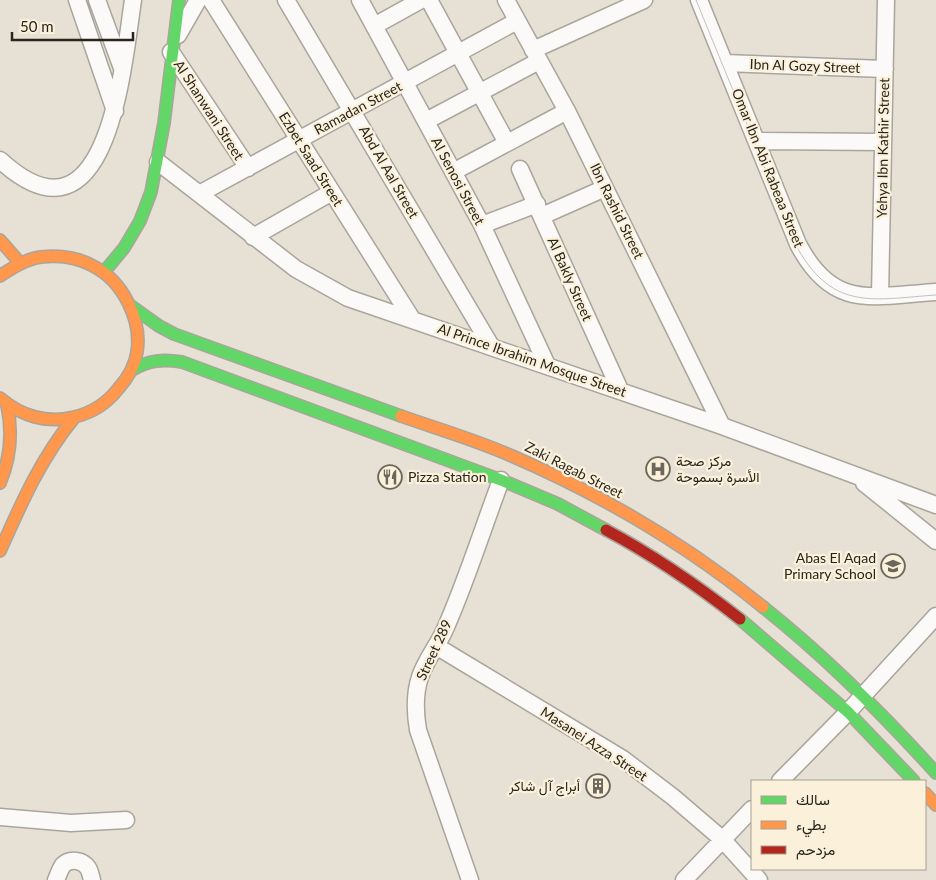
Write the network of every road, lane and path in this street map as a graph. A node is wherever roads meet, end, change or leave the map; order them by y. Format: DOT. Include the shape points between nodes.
graph roads {
  1 [pos="77,0"];
  2 [pos="133,0"];
  3 [pos="179,0"];
  4 [pos="198,0"];
  5 [pos="211,0"];
  6 [pos="286,0"];
  7 [pos="360,0"];
  8 [pos="421,0"];
  9 [pos="429,0"];
  10 [pos="506,0"];
  11 [pos="644,0"];
  12 [pos="699,0"];
  13 [pos="886,0"];
  14 [pos="100,7"];
  15 [pos="607,7"];
  16 [pos="84,21"];
  17 [pos="517,21"];
  18 [pos="374,26"];
  19 [pos="172,49"];
  20 [pos="458,54"];
  21 [pos="536,56"];
  22 [pos="725,63"];
  23 [pos="885,69"];
  24 [pos="123,71"];
  25 [pos="405,82"];
  26 [pos="480,93"];
  27 [pos="115,110"];
  28 [pos="353,111"];
  29 [pos="567,111"];
  30 [pos="426,121"];
  31 [pos="299,140"];
  32 [pos="758,141"];
  33 [pos="884,142"];
  34 [pos="508,143"];
  35 [pos="0,160"];
  36 [pos="158,162"];
  37 [pos="248,168"];
  38 [pos="520,169"];
  39 [pos="453,172"];
  40 [pos="605,188"];
  41 [pos="332,192"];
  42 [pos="199,194"];
  43 [pos="539,210"];
  44 [pos="482,225"];
  45 [pos="253,237"];
  46 [pos="0,240"];
  47 [pos="20,263"];
  48 [pos="104,272"];
  49 [pos="0,276"];
  50 [pos="936,292"];
  51 [pos="880,296"];
  52 [pos="131,306"];
  53 [pos="412,319"];
  54 [pos="490,346"];
  55 [pos="548,365"];
  56 [pos="132,370"];
  57 [pos="620,390"];
  58 [pos="4,402"];
  59 [pos="74,418"];
  60 [pos="722,426"];
  61 [pos="852,474"];
  62 [pos="501,480"];
  63 [pos="0,483"];
  64 [pos="936,505"];
  65 [pos="936,541"];
  66 [pos="0,551"];
  67 [pos="936,616"];
  68 [pos="436,646"];
  69 [pos="864,695"];
  70 [pos="848,712"];
  71 [pos="936,773"];
  72 [pos="781,780"];
  73 [pos="913,780"];
  74 [pos="926,794"];
  75 [pos="936,805"];
  76 [pos="751,810"];
  77 [pos="0,817"];
  78 [pos="126,820"];
  79 [pos="722,839"];
  80 [pos="472,879"];
  81 [pos="56,880"];
  82 [pos="92,880"];
  83 [pos="684,880"];
  84 [pos="759,880"];
  1 -- 16 [label="street"];
  2 -- 24 [label="street"];
  3 -- 19 [label="main road"];
  4 -- 19 [label="street"];
  5 -- 31 [label="street, Ezbet Saad Street"];
  6 -- 28 [label="street, Abd Al Aal Street"];
  7 -- 18 [label="street, Al Senosi Street"];
  8 -- 18 [label="street"];
  9 -- 20 [label="street"];
  10 -- 17 [label="street, Ibn Rashid Street"];
  11 -- 15 [label="street"];
  12 -- 22 [label="street, Omar Ibn Abi Rabeaa Street"];
  13 -- 23 [label="street, Yehya Ibn Kathir Street"];
  14 -- 16 [label="street"];
  14 -- 24 [label="street"];
  15 -- 21 [label="street"];
  16 -- 27 [label="street"];
  17 -- 20 [label="street, Ramadan Street"];
  17 -- 21 [label="street, Ibn Rashid Street"];
  18 -- 25 [label="street, Al Senosi Street"];
  19 -- 36 [label="main road"];
  19 -- 37 [label="street, Al Shanwani Street"];
  20 -- 25 [label="street, Ramadan Street"];
  20 -- 26 [label="street"];
  21 -- 26 [label="street"];
  21 -- 29 [label="street, Ibn Rashid Street"];
  22 -- 23 [label="street, Ibn Al Gozy Street"];
  22 -- 32 [label="street, Omar Ibn Abi Rabeaa Street"];
  23 -- 33 [label="street, Yehya Ibn Kathir Street"];
  24 -- 27 [label="street"];
  25 -- 28 [label="street, Ramadan Street"];
  25 -- 30 [label="street, Al Senosi Street"];
  26 -- 30 [label="street"];
  26 -- 34 [label="street"];
  27 -- 35 [label="street" via="90,166 65,188 47,189 29,182"];
  28 -- 31 [label="street, Ramadan Street"];
  28 -- 54 [label="street, Abd Al Aal Street"];
  29 -- 34 [label="street"];
  29 -- 40 [label="street, Ibn Rashid Street"];
  30 -- 39 [label="street, Al Senosi Street"];
  31 -- 37 [label="street, Ramadan Street"];
  31 -- 41 [label="street, Ezbet Saad Street"];
  32 -- 33 [label="street"];
  32 -- 51 [label="street, Omar Ibn Abi Rabeaa Street" via="798,244 810,265 838,289 860,296"];
  33 -- 51 [label="street, Yehya Ibn Kathir Street"];
  34 -- 39 [label="street"];
  36 -- 42 [label="street, Al Prince Ibrahim Mosque Street"];
  36 -- 48 [label="main road" via="140,221"];
  37 -- 42 [label="street, Ramadan Street"];
  38 -- 43 [label="street, Al Bakly Street"];
  39 -- 44 [label="street, Al Senosi Street"];
  40 -- 43 [label="street"];
  40 -- 60 [label="street, Ibn Rashid Street"];
  41 -- 45 [label="street"];
  41 -- 53 [label="street, Ezbet Saad Street"];
  42 -- 45 [label="street, Al Prince Ibrahim Mosque Street"];
  43 -- 44 [label="street"];
  43 -- 57 [label="street, Al Bakly Street"];
  44 -- 55 [label="street, Al Senosi Street"];
  45 -- 53 [label="street, Al Prince Ibrahim Mosque Street" via="322,285 348,298"];
  46 -- 47 [label="main road"];
  47 -- 48 [label="main road" via="41,257 63,256 85,261"];
  47 -- 49 [label="main road"];
  48 -- 52 [label="main road" via="120,287"];
  50 -- 51 [label="street, Omar Ibn Abi Rabeaa Street"];
  52 -- 56 [label="main road" via="138,338"];
  52 -- 69 [label="main road, Zaki Ragab Street" via="174,334 511,455 568,481 644,523 724,577 814,648"];
  53 -- 54 [label="street, Al Prince Ibrahim Mosque Street"];
  54 -- 55 [label="street, Al Prince Ibrahim Mosque Street"];
  55 -- 57 [label="street, Al Prince Ibrahim Mosque Street"];
  56 -- 59 [label="main road" via="118,392 98,409"];
  56 -- 62 [label="main road" via="155,359 182,362"];
  57 -- 60 [label="street, Al Prince Ibrahim Mosque Street"];
  58 -- 59 [label="main road" via="22,414 39,419"];
  58 -- 63 [label="main road" via="11,423 12,441"];
  59 -- 66 [label="main road" via="37,469"];
  60 -- 61 [label="street, Al Prince Ibrahim Mosque Street"];
  61 -- 64 [label="street, Al Prince Ibrahim Mosque Street"];
  61 -- 65 [label="street"];
  62 -- 68 [label="street, Street 289" via="446,628"];
  62 -- 70 [label="main road" via="558,504 665,565 748,625"];
  67 -- 69 [label="street"];
  68 -- 79 [label="street, Masanei Azza Street" via="623,760"];
  68 -- 80 [label="street, Street 289" via="420,678 415,713 418,730"];
  69 -- 70 [label="street"];
  69 -- 71 [label="main road, Zaki Ragab Street"];
  70 -- 72 [label="street"];
  70 -- 73 [label="main road"];
  74 -- 75 [label="main road"];
  76 -- 79 [label="street"];
  77 -- 78 [label="street" via="71,823"];
  79 -- 83 [label="street"];
  79 -- 84 [label="street, Masanei Azza Street"];
  81 -- 82 [label="street" via="62,866 76,861 88,868"];
}
